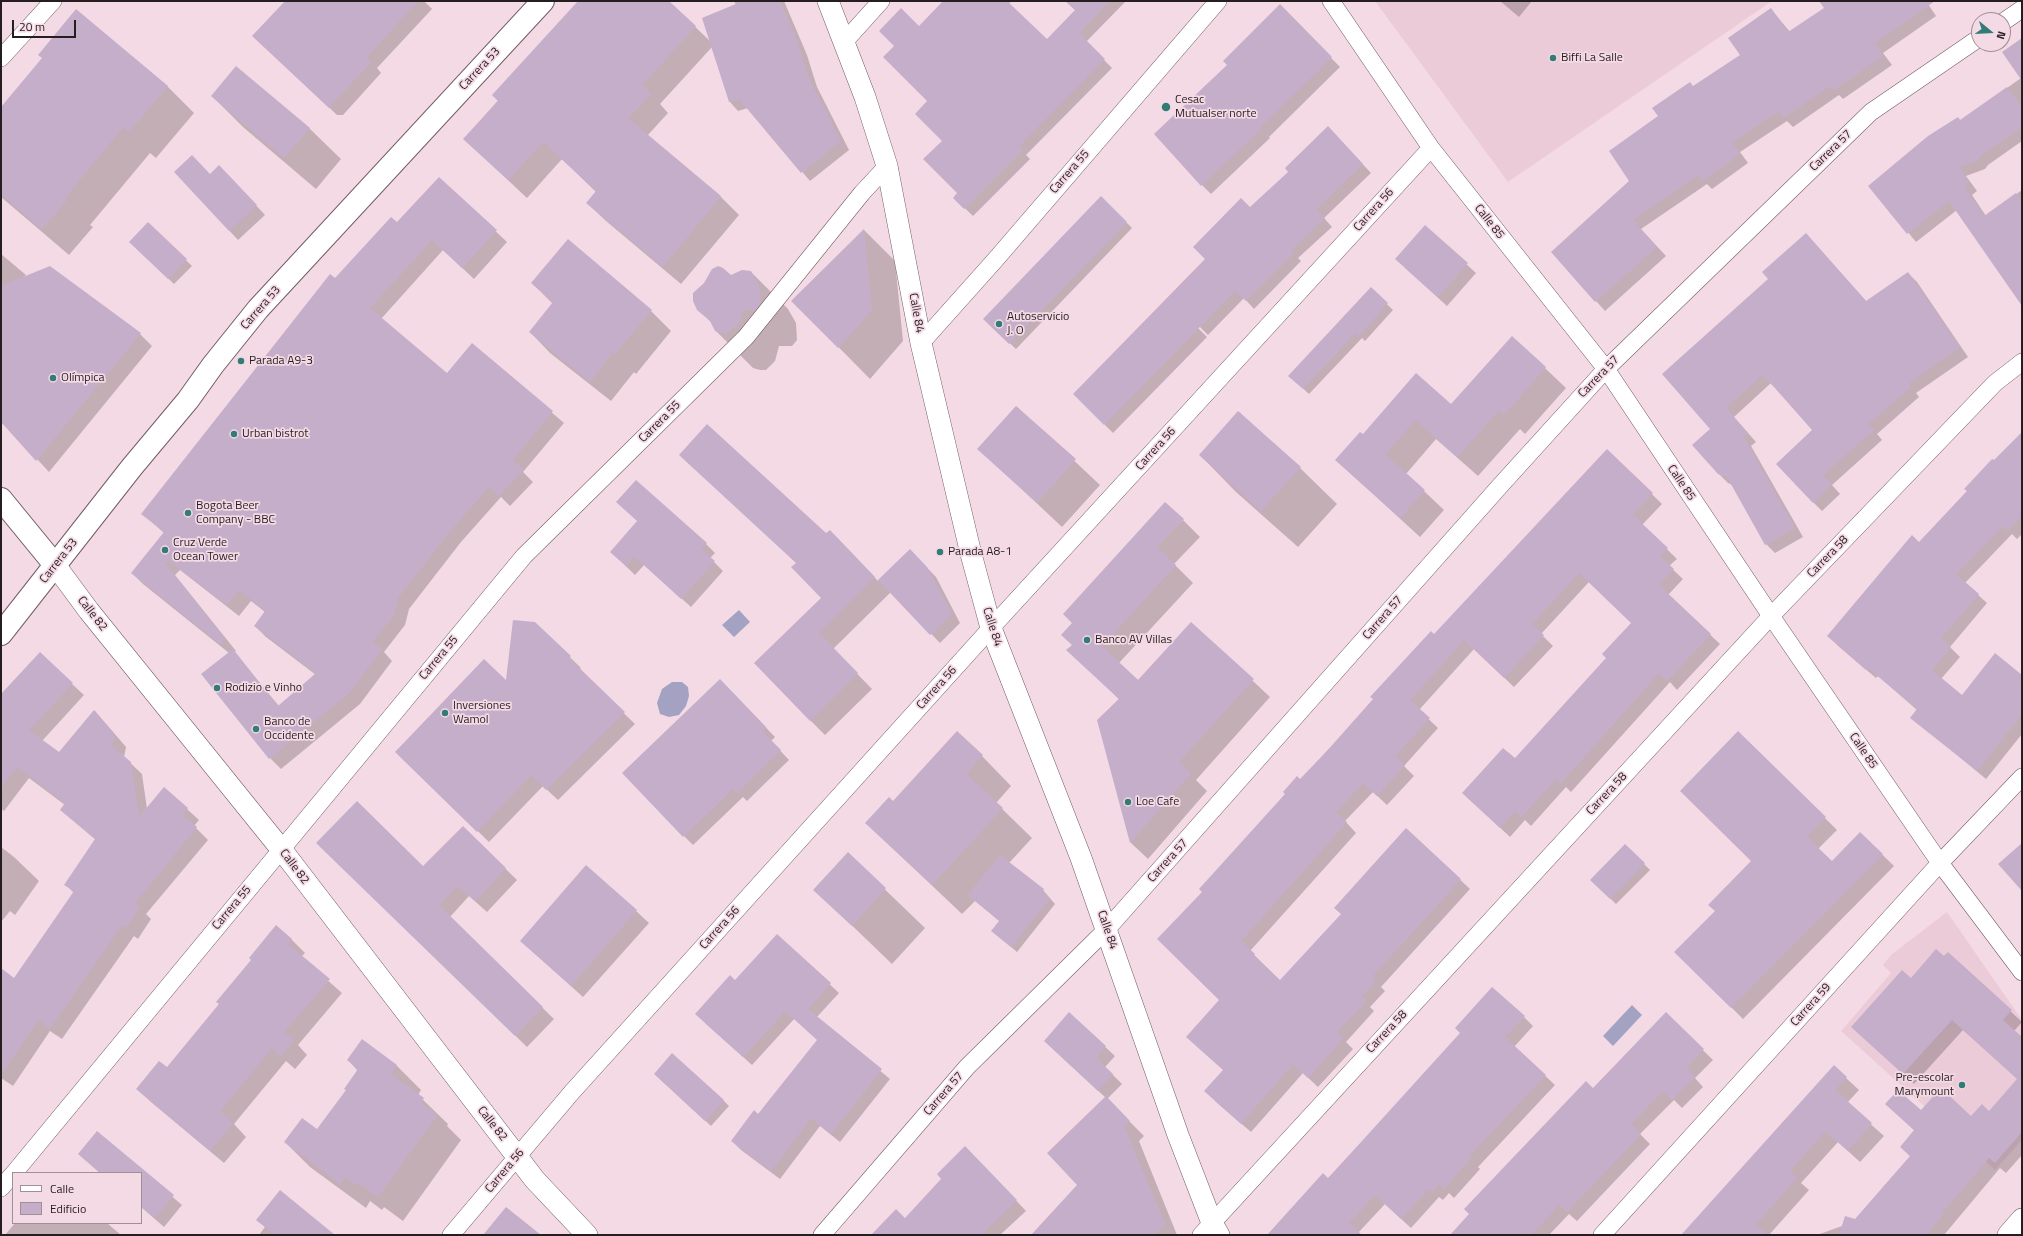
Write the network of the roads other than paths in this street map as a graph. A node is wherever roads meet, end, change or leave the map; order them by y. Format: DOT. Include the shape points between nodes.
graph roads {
  1 [pos="52,1"];
  2 [pos="543,1"];
  3 [pos="828,1"];
  4 [pos="881,1"];
  5 [pos="1218,1"];
  6 [pos="1331,1"];
  7 [pos="2022,9"];
  8 [pos="2011,17"];
  9 [pos="845,41"];
  10 [pos="1971,43"];
  11 [pos="1,58"];
  12 [pos="1431,148"];
  13 [pos="887,166"];
  14 [pos="921,343"];
  15 [pos="2022,362"];
  16 [pos="1606,369"];
  17 [pos="1,499"];
  18 [pos="55,565"];
  19 [pos="1771,616"];
  20 [pos="991,628"];
  21 [pos="1,634"];
  22 [pos="2022,777"];
  23 [pos="281,849"];
  24 [pos="1940,863"];
  25 [pos="1107,929"];
  26 [pos="2022,972"];
  27 [pos="517,1156"];
  28 [pos="14,1172"];
  29 [pos="12,1174"];
  30 [pos="1,1188"];
  31 [pos="2022,1219"];
  32 [pos="1210,1231"];
  33 [pos="451,1235"];
  34 [pos="587,1235"];
  35 [pos="822,1235"];
  36 [pos="1602,1235"];
  37 [pos="2008,1235"];
  1 -- 11 [label="street"];
  2 -- 18 [label="main road, Carrera 53" via="258,308 188,400"];
  3 -- 9 [label="street, Calle 84"];
  4 -- 9 [label="street"];
  5 -- 14 [label="street, Carrera 55"];
  6 -- 12 [label="street, Calle 85"];
  7 -- 8 [label="street"];
  9 -- 13 [label="street, Calle 84"];
  10 -- 16 [label="street, Carrera 57" via="1871,112"];
  12 -- 16 [label="street, Calle 85"];
  12 -- 20 [label="street, Carrera 56"];
  13 -- 14 [label="street, Calle 84"];
  13 -- 23 [label="street, Carrera 55" via="862,193 746,337 524,556"];
  14 -- 20 [label="street, Calle 84"];
  15 -- 19 [label="street, Carrera 58" via="1995,382"];
  16 -- 19 [label="street, Calle 85"];
  16 -- 25 [label="street, Carrera 57"];
  17 -- 18 [label="main road, Calle 82"];
  18 -- 21 [label="main road, Carrera 53"];
  18 -- 23 [label="street, Calle 82"];
  19 -- 24 [label="street, Calle 85"];
  19 -- 32 [label="street, Carrera 58"];
  20 -- 25 [label="street, Calle 84"];
  20 -- 27 [label="street, Carrera 56" via="577,1086"];
  22 -- 24 [label="street, Carrera 59"];
  23 -- 27 [label="street, Calle 82"];
  23 -- 28 [label="street, Carrera 55"];
  24 -- 26 [label="street, Calle 85"];
  24 -- 36 [label="street, Carrera 59"];
  25 -- 32 [label="street, Calle 84"];
  25 -- 35 [label="street, Carrera 57" via="967,1067"];
  27 -- 33 [label="street, Carrera 56"];
  27 -- 34 [label="street, Calle 82" via="535,1180"];
  29 -- 30 [label="street, Carrera 55"];
  31 -- 37 [label="street"];
}
